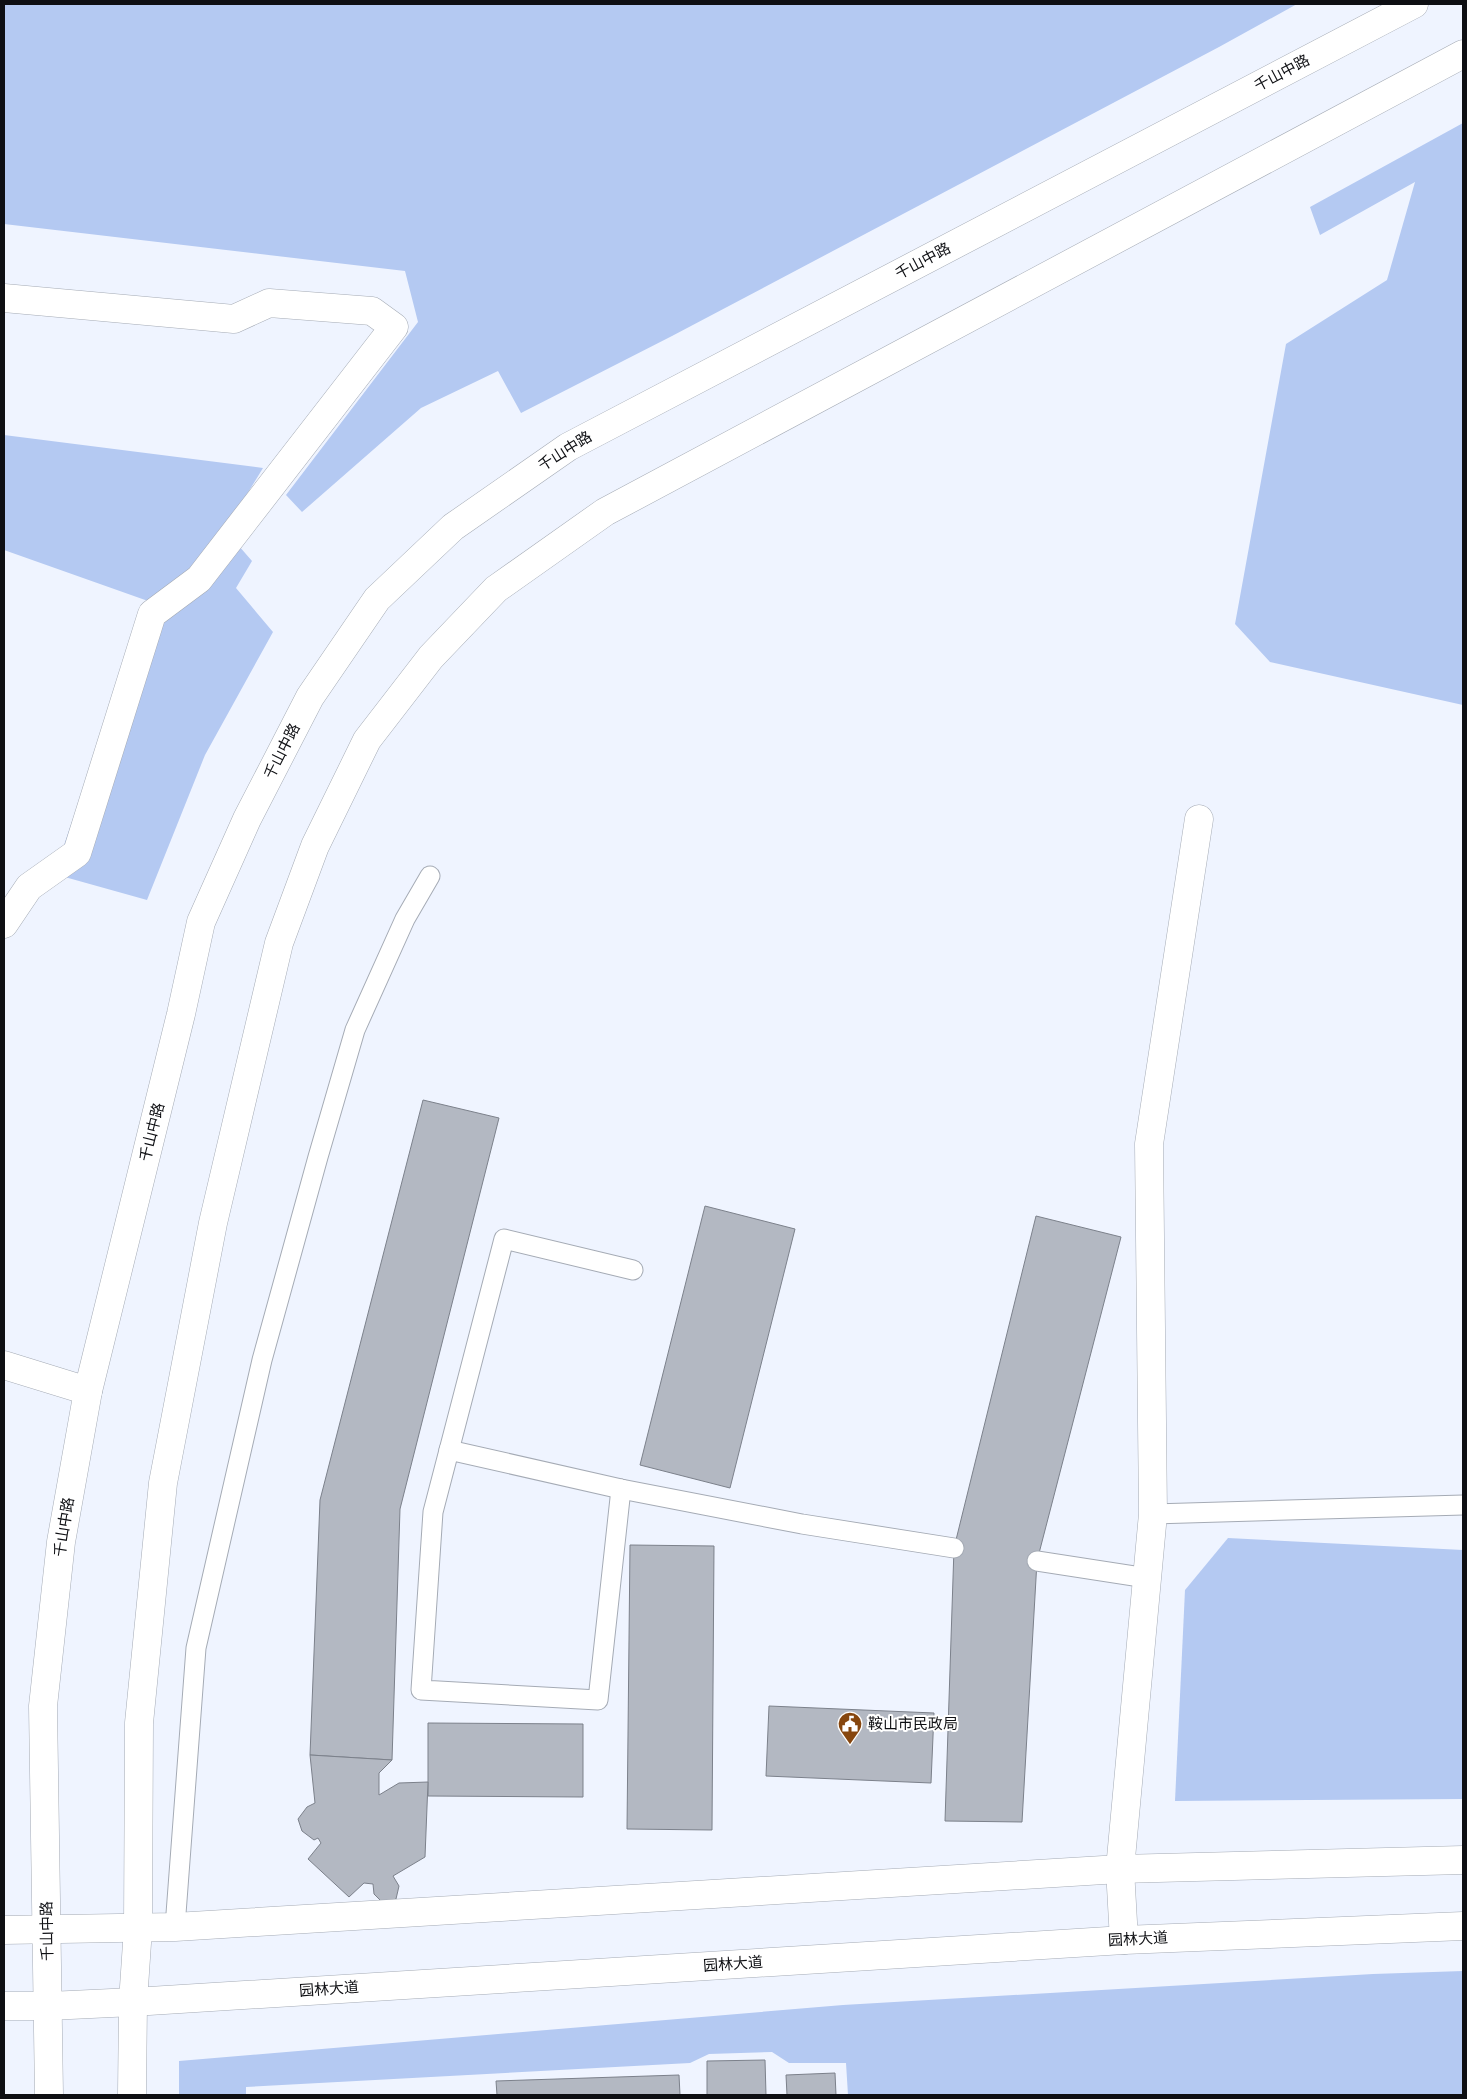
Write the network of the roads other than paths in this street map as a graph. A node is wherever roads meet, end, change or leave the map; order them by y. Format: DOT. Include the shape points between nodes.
graph roads {
  1 [pos="1414,4"];
  2 [pos="1463,54"];
  3 [pos="4,298"];
  4 [pos="1199,819"];
  5 [pos="430,876"];
  6 [pos="4,924"];
  7 [pos="633,1270"];
  8 [pos="4,1365"];
  9 [pos="88,1391"];
  10 [pos="449,1450"];
  11 [pos="621,1490"];
  12 [pos="1463,1505"];
  13 [pos="1152,1514"];
  14 [pos="954,1548"];
  15 [pos="1037,1561"];
  16 [pos="1147,1578"];
  17 [pos="1463,1860"];
  18 [pos="1120,1869"];
  19 [pos="1463,1926"];
  20 [pos="175,1927"];
  21 [pos="138,1928"];
  22 [pos="48,1929"];
  23 [pos="4,1930"];
  24 [pos="1124,1940"];
  25 [pos="133,2002"];
  26 [pos="4,2006"];
  27 [pos="49,2006"];
  28 [pos="49,2095"];
  29 [pos="132,2095"];
  1 -- 9 [label="main road, 千山中路" via="568,447 453,527 377,599 310,697 247,819 201,922"];
  2 -- 21 [label="main road" via="605,512 496,589 431,657 367,740 315,846 279,943 211,1233 163,1483 139,1724"];
  3 -- 6 [label="main road" via="234,319 269,303 372,311 394,327 199,579 152,614 77,852 30,887"];
  4 -- 13 [label="main road" via="1149,1144"];
  5 -- 20 [label="lane" via="405,918 356,1030 262,1360 196,1648"];
  7 -- 10 [label="lane" via="504,1239"];
  8 -- 9 [label="main road"];
  9 -- 22 [label="main road, 千山中路" via="61,1542 43,1706"];
  10 -- 11 [label="lane"];
  10 -- 11 [label="lane" via="433,1512 421,1690 598,1700"];
  11 -- 14 [label="lane"];
  12 -- 13 [label="lane"];
  13 -- 16 [label="main road"];
  15 -- 16 [label="lane"];
  16 -- 18 [label="main road"];
  17 -- 18 [label="main road"];
  18 -- 20 [label="main road"];
  18 -- 24 [label="main road"];
  19 -- 24 [label="main road, 园林大道"];
  20 -- 21 [label="main road"];
  21 -- 22 [label="main road"];
  21 -- 25 [label="main road"];
  22 -- 23 [label="main road"];
  22 -- 27 [label="main road, 千山中路"];
  24 -- 25 [label="main road, 园林大道"];
  25 -- 27 [label="main road, 园林大道"];
  25 -- 29 [label="main road"];
  26 -- 27 [label="main road, 园林大道"];
  27 -- 28 [label="main road, 千山中路"];
}
